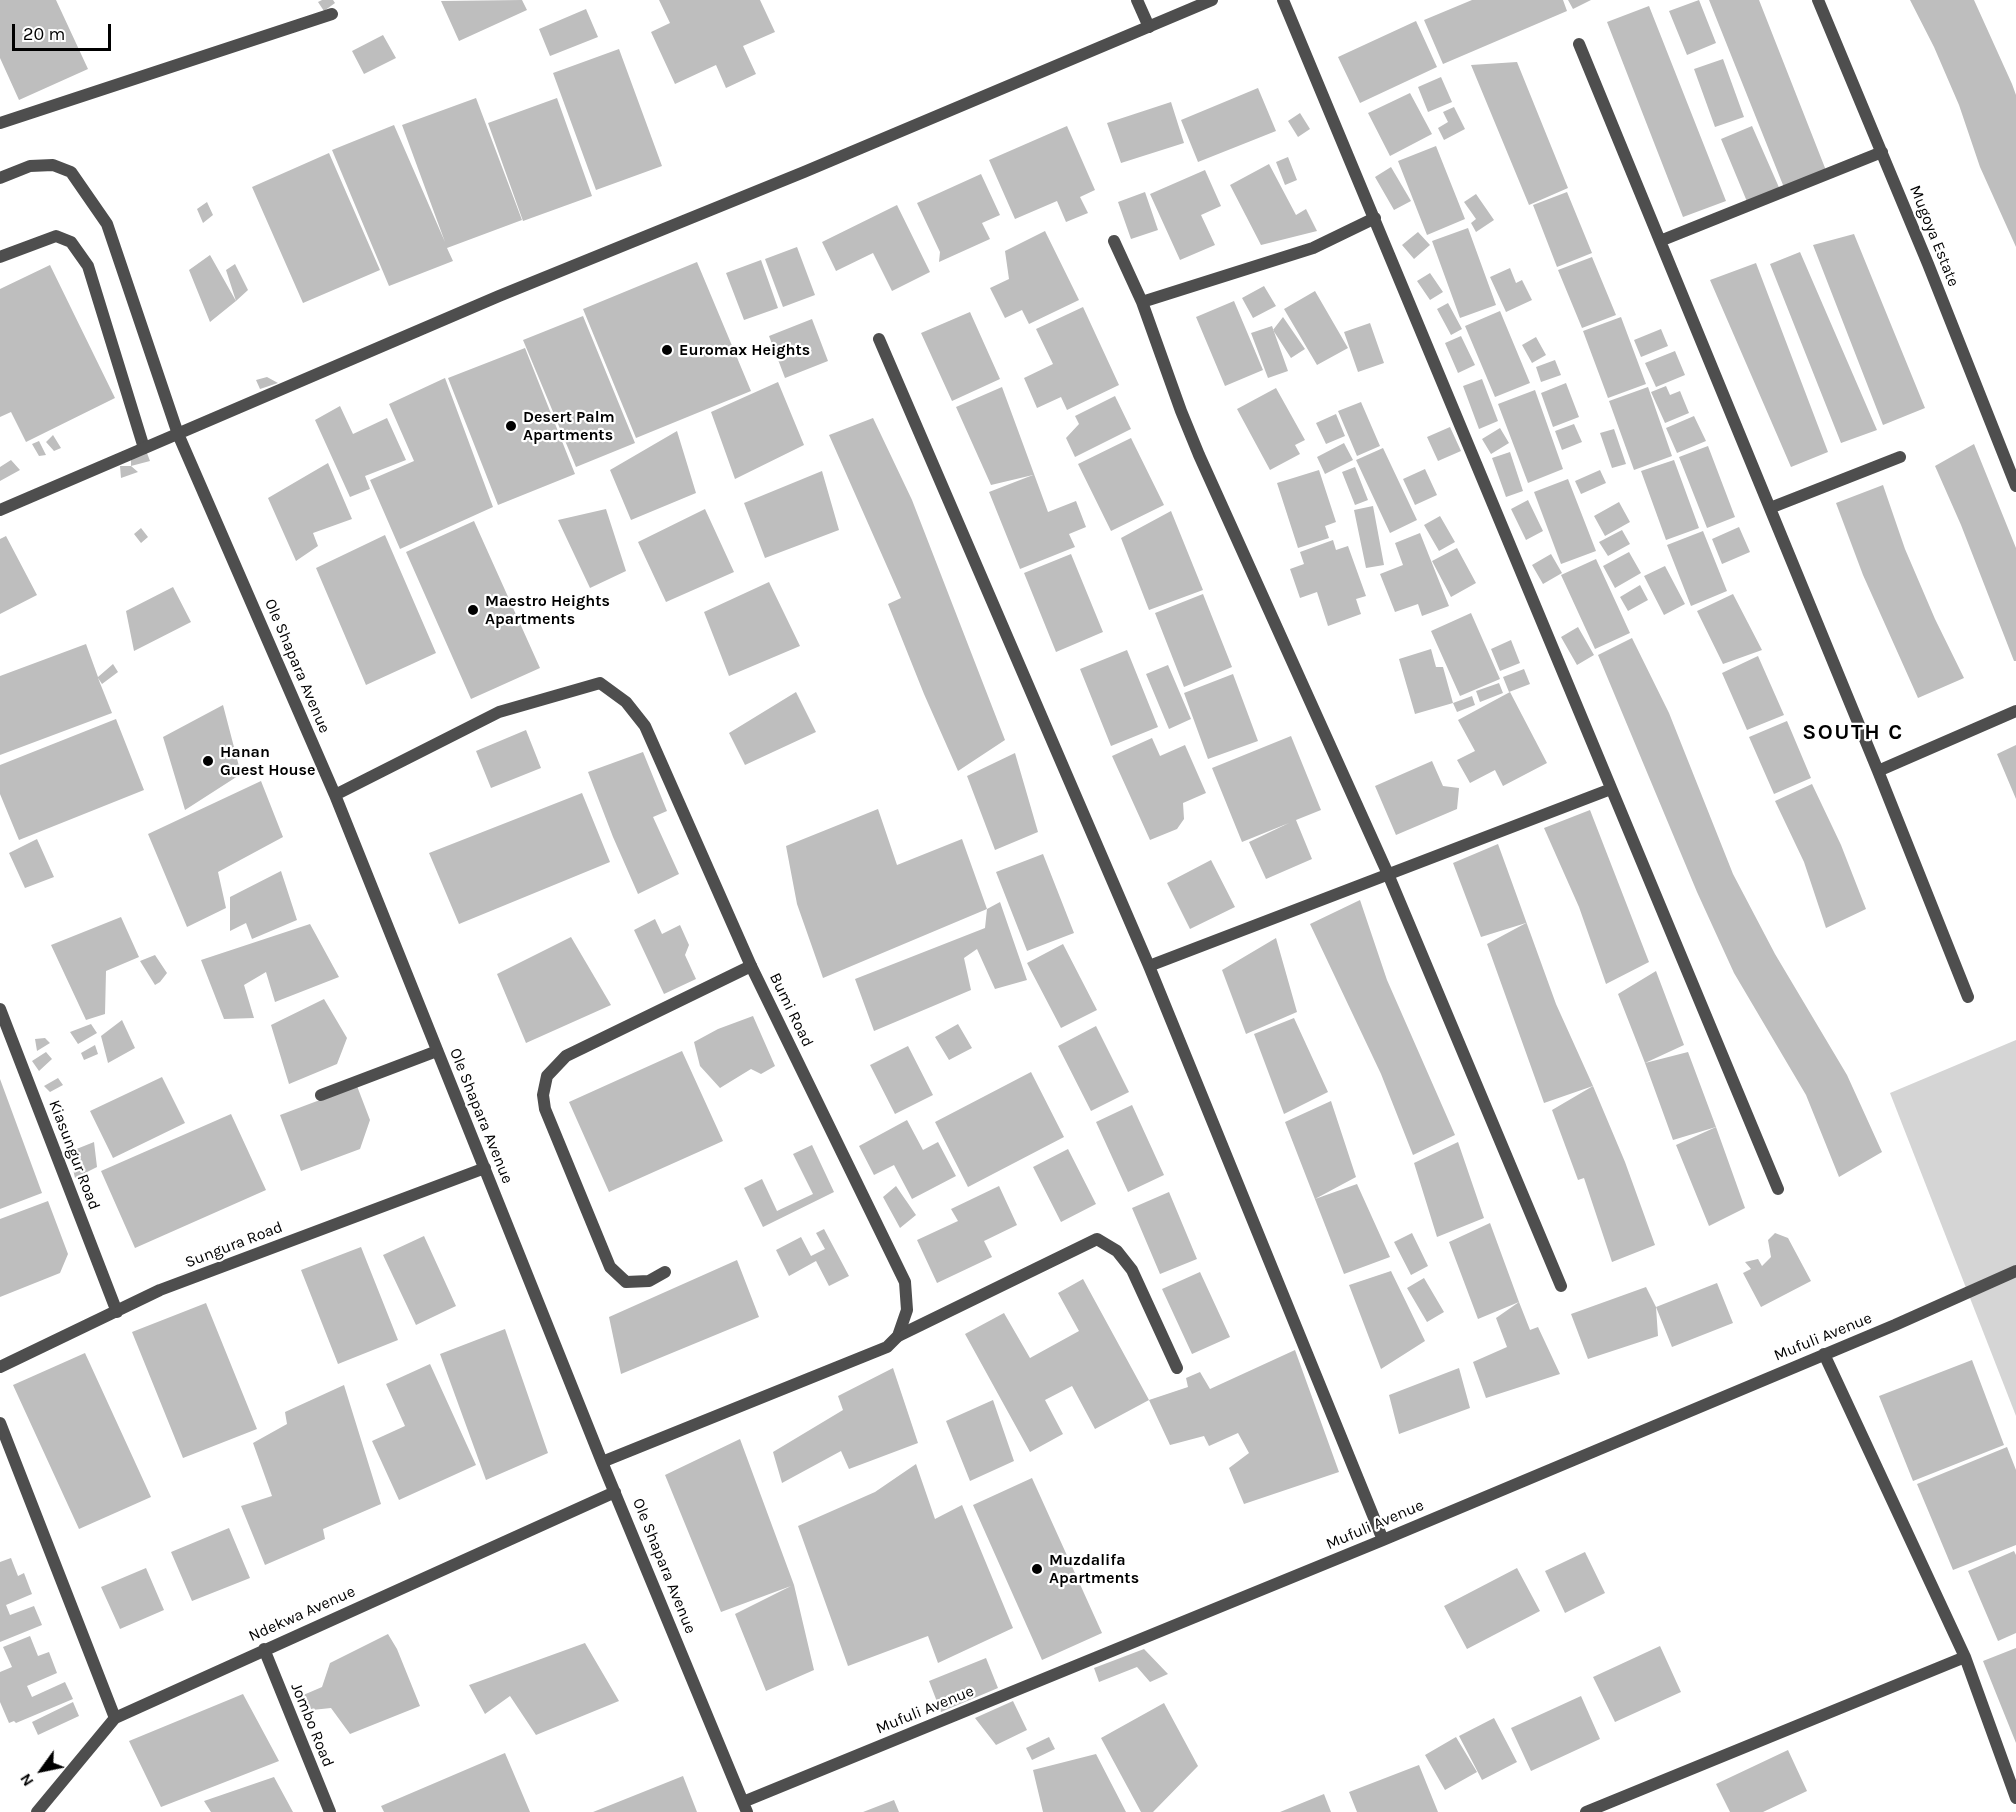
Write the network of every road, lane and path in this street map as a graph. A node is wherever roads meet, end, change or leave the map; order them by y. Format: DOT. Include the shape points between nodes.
graph roads {
  1 [pos="1137,0"];
  2 [pos="1283,0"];
  3 [pos="1818,0"];
  4 [pos="1204,1"];
  5 [pos="332,14"];
  6 [pos="1149,27"];
  7 [pos="1579,44"];
  8 [pos="0,123"];
  9 [pos="1882,152"];
  10 [pos="0,178"];
  11 [pos="1375,218"];
  12 [pos="1114,241"];
  13 [pos="1660,241"];
  14 [pos="0,257"];
  15 [pos="1142,302"];
  16 [pos="879,339"];
  17 [pos="178,434"];
  18 [pos="144,448"];
  19 [pos="1900,456"];
  20 [pos="2012,464"];
  21 [pos="2016,486"];
  22 [pos="1770,508"];
  23 [pos="0,510"];
  24 [pos="2016,711"];
  25 [pos="1878,771"];
  26 [pos="1611,789"];
  27 [pos="335,795"];
  28 [pos="1388,873"];
  29 [pos="751,966"];
  30 [pos="1149,966"];
  31 [pos="1968,997"];
  32 [pos="0,1010"];
  33 [pos="437,1051"];
  34 [pos="321,1095"];
  35 [pos="485,1168"];
  36 [pos="1778,1190"];
  37 [pos="2016,1271"];
  38 [pos="665,1272"];
  39 [pos="1561,1286"];
  40 [pos="117,1312"];
  41 [pos="898,1336"];
  42 [pos="1824,1354"];
  43 [pos="0,1367"];
  44 [pos="1177,1368"];
  45 [pos="0,1422"];
  46 [pos="602,1462"];
  47 [pos="615,1492"];
  48 [pos="1383,1540"];
  49 [pos="264,1649"];
  50 [pos="1965,1657"];
  51 [pos="115,1718"];
  52 [pos="2016,1798"];
  53 [pos="745,1807"];
  54 [pos="37,1812"];
  55 [pos="330,1812"];
  56 [pos="1586,1812"];
  1 -- 6 [label="street"];
  2 -- 11 [label="street"];
  3 -- 9 [label="street, Mugoya Estate"];
  4 -- 6 [label="street"];
  5 -- 8 [label="street"];
  6 -- 17 [label="street" via="499,296"];
  7 -- 13 [label="street"];
  9 -- 13 [label="street"];
  9 -- 20 [label="street, Mugoya Estate"];
  10 -- 17 [label="street, Ole Shapara Avenue" via="30,166 53,165 71,172 107,224"];
  11 -- 15 [label="street" via="1313,248"];
  11 -- 26 [label="street"];
  12 -- 15 [label="street"];
  13 -- 22 [label="street"];
  14 -- 18 [label="street" via="56,236 71,242 88,266"];
  15 -- 28 [label="street" via="1194,444"];
  16 -- 30 [label="street"];
  17 -- 18 [label="street"];
  17 -- 27 [label="street, Ole Shapara Avenue"];
  18 -- 23 [label="street"];
  19 -- 22 [label="street"];
  20 -- 21 [label="street, Mugoya Estate"];
  22 -- 25 [label="street"];
  24 -- 25 [label="street"];
  25 -- 31 [label="street"];
  26 -- 28 [label="street"];
  26 -- 36 [label="street"];
  27 -- 29 [label="street, Bumi Road" via="499,712 600,683 626,702 645,726"];
  27 -- 33 [label="street, Ole Shapara Avenue"];
  28 -- 30 [label="street"];
  28 -- 39 [label="street"];
  29 -- 38 [label="street" via="566,1056 548,1076 544,1109 610,1267 626,1281 649,1281"];
  29 -- 41 [label="street, Bumi Road" via="905,1282 907,1310"];
  30 -- 48 [label="street"];
  32 -- 40 [label="street, Kiasungur Road"];
  33 -- 34 [label="street"];
  33 -- 35 [label="street, Ole Shapara Avenue"];
  35 -- 40 [label="street, Sungura Road" via="160,1290"];
  35 -- 46 [label="street, Ole Shapara Avenue"];
  37 -- 42 [label="street, Mufuli Avenue"];
  40 -- 43 [label="street, Sungura Road"];
  41 -- 44 [label="street" via="1097,1239 1117,1251 1132,1270"];
  41 -- 46 [label="street" via="887,1347"];
  42 -- 48 [label="street, Mufuli Avenue"];
  42 -- 50 [label="street"];
  45 -- 51 [label="street"];
  46 -- 47 [label="street, Ole Shapara Avenue"];
  47 -- 49 [label="street, Ndekwa Avenue"];
  47 -- 53 [label="street, Ole Shapara Avenue"];
  48 -- 53 [label="street, Mufuli Avenue"];
  49 -- 51 [label="street, Ndekwa Avenue"];
  49 -- 55 [label="street, Jombo Road"];
  50 -- 52 [label="street"];
  50 -- 56 [label="street"];
  51 -- 54 [label="street, Ndekwa Avenue"];
}
